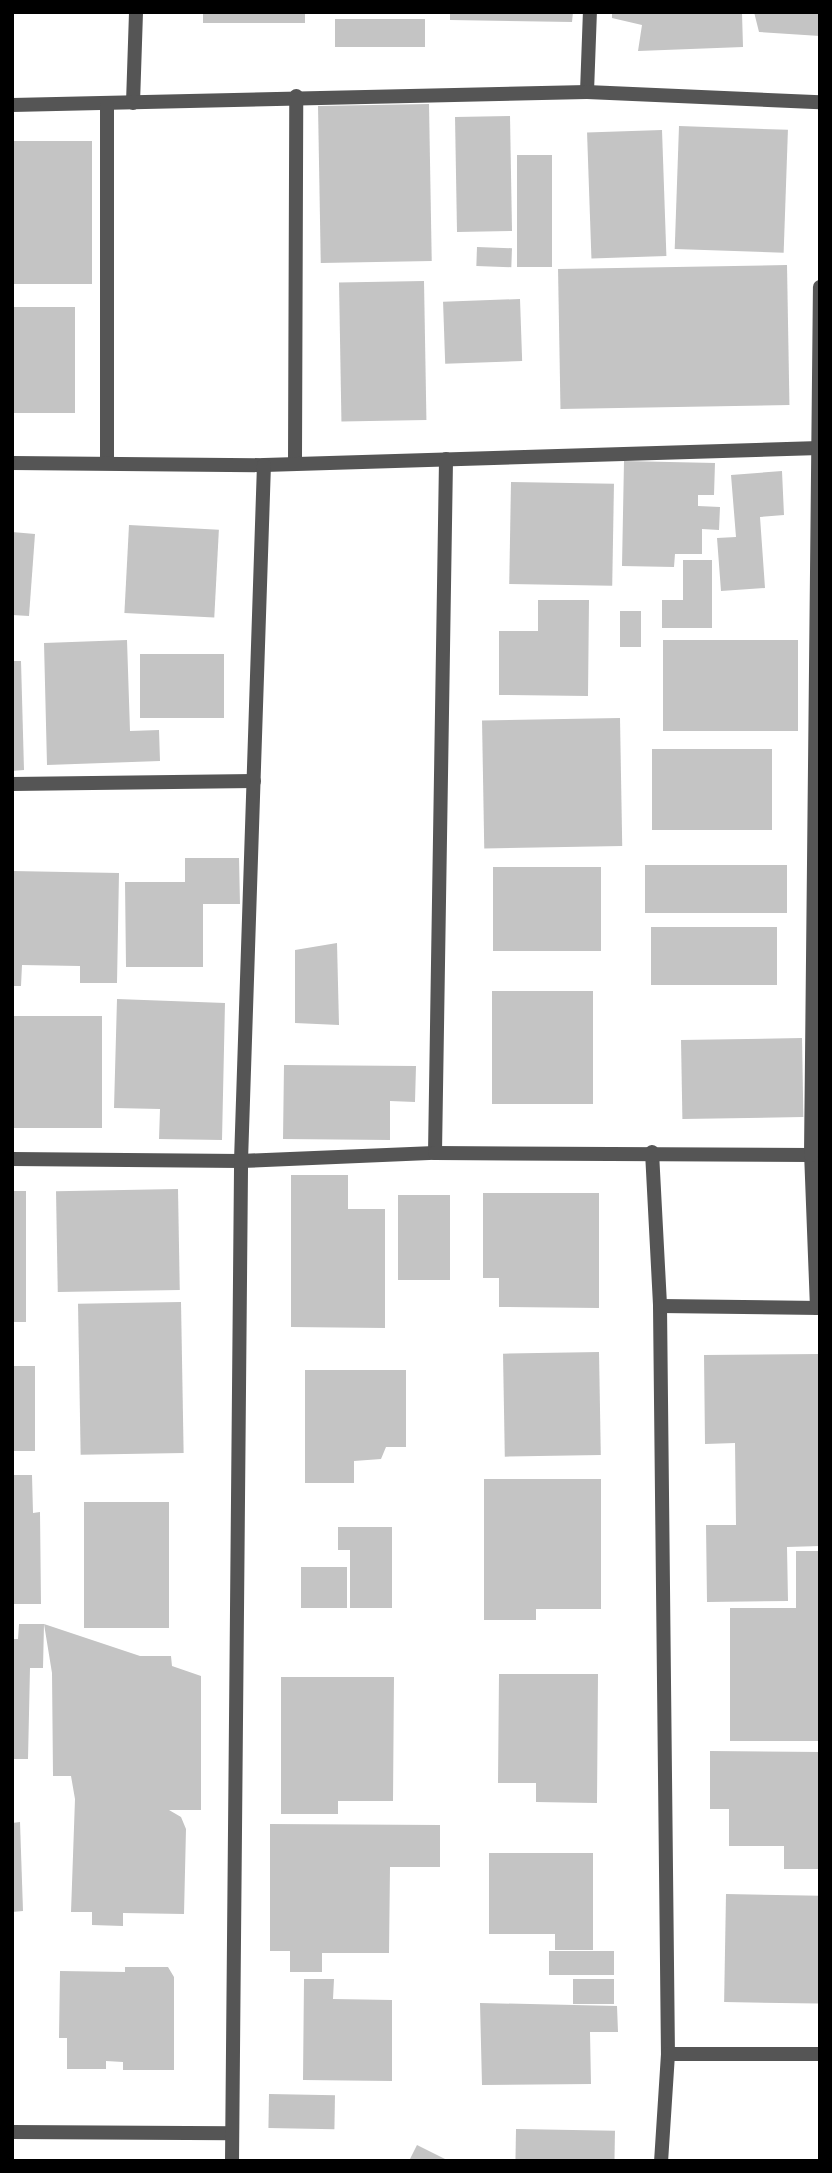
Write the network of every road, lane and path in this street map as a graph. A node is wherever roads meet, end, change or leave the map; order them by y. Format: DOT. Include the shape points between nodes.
graph roads {
  1 [pos="136,12"];
  2 [pos="590,12"];
  3 [pos="587,92"];
  4 [pos="296,96"];
  5 [pos="820,102"];
  6 [pos="133,103"];
  7 [pos="12,105"];
  8 [pos="107,106"];
  9 [pos="820,287"];
  10 [pos="817,447"];
  11 [pos="446,459"];
  12 [pos="295,461"];
  13 [pos="107,462"];
  14 [pos="12,463"];
  15 [pos="264,465"];
  16 [pos="254,782"];
  17 [pos="12,784"];
  18 [pos="652,1152"];
  19 [pos="435,1153"];
  20 [pos="811,1155"];
  21 [pos="12,1159"];
  22 [pos="241,1161"];
  23 [pos="660,1306"];
  24 [pos="819,1308"];
  25 [pos="668,2054"];
  26 [pos="820,2054"];
  27 [pos="12,2132"];
  28 [pos="231,2133"];
  29 [pos="232,2161"];
  30 [pos="661,2161"];
  1 -- 6 [label="street"];
  2 -- 3 [label="street"];
  3 -- 4 [label="street"];
  3 -- 5 [label="street"];
  4 -- 6 [label="street"];
  4 -- 12 [label="street"];
  6 -- 8 [label="street"];
  7 -- 8 [label="street"];
  8 -- 13 [label="street"];
  9 -- 10 [label="street"];
  10 -- 11 [label="street"];
  10 -- 20 [label="street"];
  11 -- 12 [label="street"];
  11 -- 19 [label="street"];
  12 -- 15 [label="street"];
  13 -- 14 [label="street"];
  13 -- 15 [label="street"];
  15 -- 16 [label="street"];
  16 -- 17 [label="street"];
  16 -- 22 [label="street"];
  18 -- 19 [label="street"];
  18 -- 20 [label="street"];
  18 -- 23 [label="street"];
  19 -- 22 [label="street"];
  20 -- 24 [label="street"];
  21 -- 22 [label="street"];
  22 -- 28 [label="street"];
  23 -- 24 [label="street"];
  23 -- 25 [label="street"];
  25 -- 26 [label="street"];
  25 -- 30 [label="street"];
  27 -- 28 [label="street"];
  28 -- 29 [label="street"];
}
